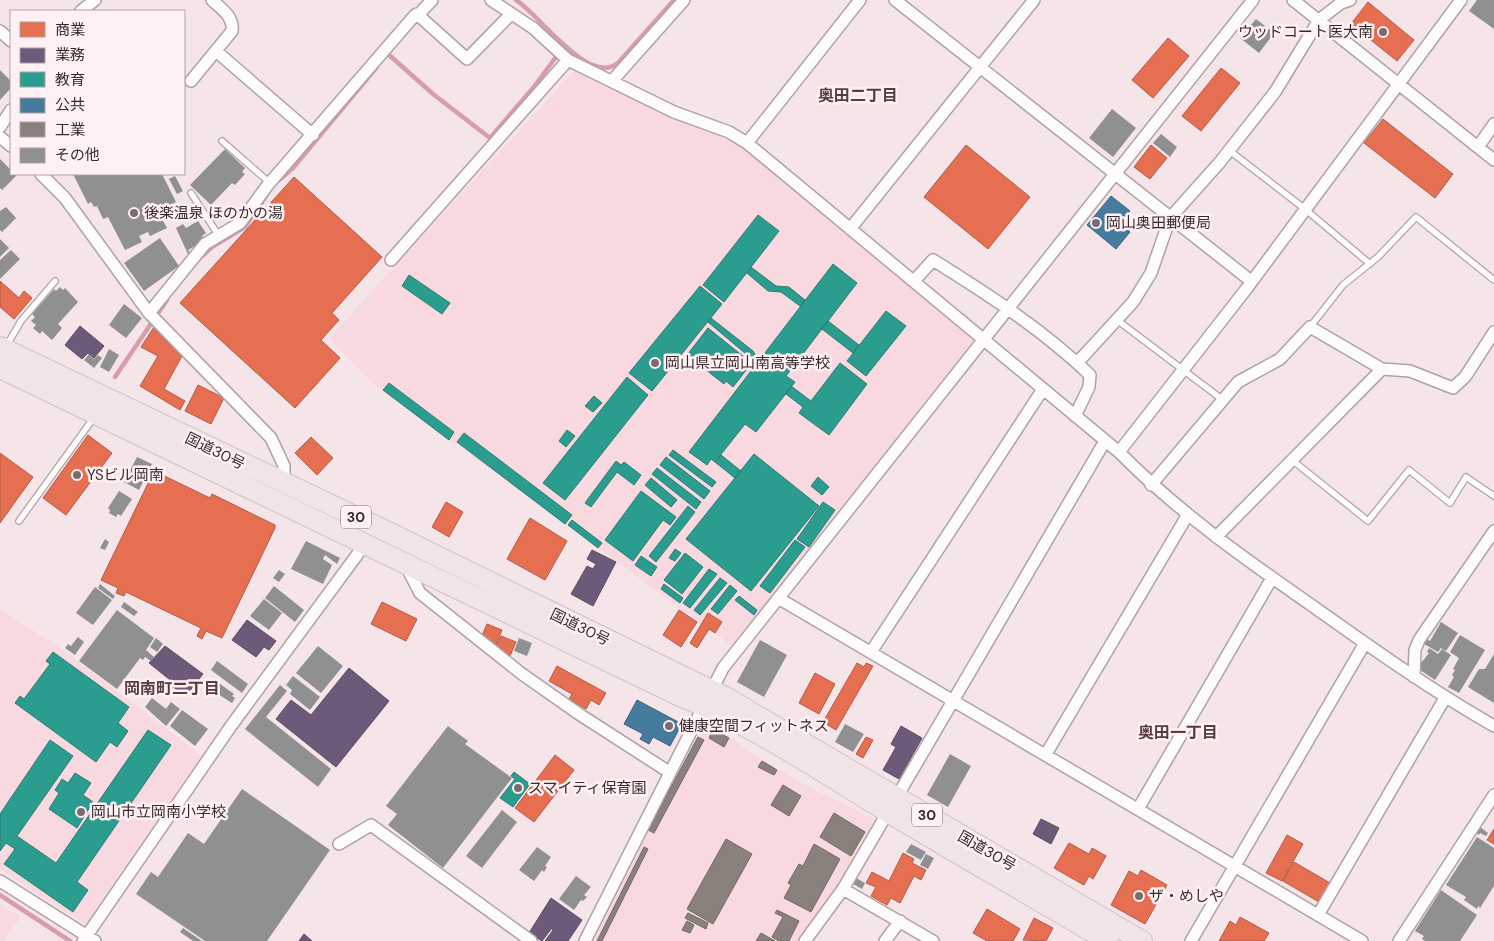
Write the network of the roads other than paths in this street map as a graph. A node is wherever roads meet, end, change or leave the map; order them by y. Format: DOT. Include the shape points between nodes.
graph roads {
  1 [pos="95,0"];
  2 [pos="212,0"];
  3 [pos="432,0"];
  4 [pos="491,0"];
  5 [pos="684,0"];
  6 [pos="860,0"];
  7 [pos="895,0"];
  8 [pos="1034,0"];
  9 [pos="1253,0"];
  10 [pos="1294,0"];
  11 [pos="1350,0"];
  12 [pos="1461,0"];
  13 [pos="83,10"];
  14 [pos="417,14"];
  15 [pos="511,14"];
  16 [pos="1319,20"];
  17 [pos="0,31"];
  18 [pos="10,40"];
  19 [pos="216,50"];
  20 [pos="568,60"];
  21 [pos="980,67"];
  22 [pos="191,80"];
  23 [pos="612,81"];
  24 [pos="1399,82"];
  25 [pos="10,111"];
  26 [pos="1494,124"];
  27 [pos="0,126"];
  28 [pos="313,135"];
  29 [pos="0,137"];
  30 [pos="222,141"];
  31 [pos="747,143"];
  32 [pos="10,145"];
  33 [pos="1478,147"];
  34 [pos="1230,151"];
  35 [pos="1494,160"];
  36 [pos="42,175"];
  37 [pos="1116,175"];
  38 [pos="270,183"];
  39 [pos="191,193"];
  40 [pos="1305,209"];
  41 [pos="1170,218"];
  42 [pos="850,229"];
  43 [pos="218,236"];
  44 [pos="391,260"];
  45 [pos="1370,264"];
  46 [pos="1494,280"];
  47 [pos="914,281"];
  48 [pos="1251,281"];
  49 [pos="55,282"];
  50 [pos="1009,307"];
  51 [pos="153,317"];
  52 [pos="1116,320"];
  53 [pos="1310,327"];
  54 [pos="1494,332"];
  55 [pos="984,338"];
  56 [pos="2,355"];
  57 [pos="1077,363"];
  58 [pos="1184,369"];
  59 [pos="1382,369"];
  60 [pos="1042,389"];
  61 [pos="1223,400"];
  62 [pos="96,415"];
  63 [pos="1075,416"];
  64 [pos="1105,441"];
  65 [pos="1119,452"];
  66 [pos="1292,460"];
  67 [pos="1151,485"];
  68 [pos="281,493"];
  69 [pos="1494,496"];
  70 [pos="1187,516"];
  71 [pos="19,521"];
  72 [pos="373,525"];
  73 [pos="1494,531"];
  74 [pos="1216,538"];
  75 [pos="364,543"];
  76 [pos="404,562"];
  77 [pos="1272,578"];
  78 [pos="778,598"];
  79 [pos="1365,643"];
  80 [pos="871,652"];
  81 [pos="1414,677"];
  82 [pos="707,698"];
  83 [pos="1445,698"];
  84 [pos="952,699"];
  85 [pos="1494,726"];
  86 [pos="1046,754"];
  87 [pos="669,772"];
  88 [pos="1494,795"];
  89 [pos="891,804"];
  90 [pos="1138,809"];
  91 [pos="339,844"];
  92 [pos="1234,866"];
  93 [pos="0,880"];
  94 [pos="842,888"];
  95 [pos="1318,915"];
  96 [pos="900,921"];
  97 [pos="87,939"];
  98 [pos="531,941"];
  99 [pos="585,941"];
  100 [pos="805,941"];
  101 [pos="885,941"];
  102 [pos="933,941"];
  103 [pos="1108,941"];
  104 [pos="1142,941"];
  105 [pos="1191,941"];
  106 [pos="1362,941"];
  107 [pos="1400,941"];
  1 -- 13 [label="street"];
  2 -- 19 [label="street" via="233,23 232,31"];
  3 -- 14 [label="street"];
  4 -- 15 [label="street"];
  5 -- 23 [label="street"];
  6 -- 31 [label="street"];
  7 -- 21 [label="street"];
  8 -- 21 [label="street"];
  9 -- 37 [label="street"];
  10 -- 16 [label="street"];
  11 -- 16 [label="street"];
  12 -- 24 [label="street"];
  14 -- 15 [label="street" via="467,58"];
  14 -- 28 [label="street"];
  15 -- 20 [label="street" via="533,28"];
  16 -- 24 [label="street"];
  16 -- 34 [label="street" via="1275,92"];
  17 -- 18 [label="street"];
  19 -- 22 [label="street"];
  19 -- 28 [label="street"];
  20 -- 23 [label="street"];
  20 -- 44 [label="street"];
  21 -- 37 [label="street"];
  21 -- 42 [label="street"];
  23 -- 31 [label="street"];
  24 -- 33 [label="street"];
  24 -- 40 [label="street"];
  25 -- 27 [label="street"];
  26 -- 33 [label="street"];
  28 -- 38 [label="street"];
  29 -- 32 [label="street"];
  30 -- 38 [label="lane"];
  31 -- 42 [label="street"];
  33 -- 35 [label="street"];
  34 -- 40 [label="lane"];
  34 -- 41 [label="street"];
  36 -- 51 [label="street" via="65,198"];
  37 -- 41 [label="street"];
  37 -- 50 [label="street"];
  38 -- 43 [label="street" via="240,223"];
  39 -- 43 [label="lane"];
  40 -- 45 [label="lane"];
  40 -- 48 [label="street"];
  41 -- 48 [label="street"];
  41 -- 52 [label="street" via="1151,273 1133,302"];
  42 -- 47 [label="street"];
  43 -- 51 [label="street" via="194,256"];
  45 -- 46 [label="lane" via="1416,217"];
  45 -- 53 [label="lane" via="1343,285"];
  47 -- 50 [label="street" via="934,260"];
  47 -- 55 [label="street"];
  48 -- 58 [label="street"];
  49 -- 56 [label="lane" via="21,321"];
  50 -- 55 [label="street"];
  50 -- 57 [label="street"];
  51 -- 68 [label="street" via="271,438 284,466"];
  52 -- 57 [label="street"];
  52 -- 58 [label="lane"];
  53 -- 59 [label="street"];
  53 -- 61 [label="street" via="1280,359 1238,382"];
  54 -- 59 [label="street" via="1466,377 1453,388 1410,371"];
  55 -- 60 [label="street"];
  55 -- 78 [label="street"];
  56 -- 62 [label="highway, 国道30号 / 30"];
  56 -- 68 [label="highway, 国道30号 / 30"];
  57 -- 63 [label="street" via="1090,375 1089,387"];
  58 -- 61 [label="lane"];
  58 -- 65 [label="street"];
  59 -- 66 [label="street"];
  60 -- 63 [label="street"];
  60 -- 80 [label="street"];
  61 -- 67 [label="street"];
  62 -- 68 [label="highway, 国道30号 / 30"];
  62 -- 71 [label="lane"];
  63 -- 64 [label="street"];
  64 -- 65 [label="street"];
  64 -- 84 [label="street"];
  65 -- 67 [label="street"];
  66 -- 69 [label="lane" via="1368,521 1409,470 1450,502 1466,477"];
  66 -- 74 [label="street"];
  67 -- 70 [label="street"];
  68 -- 72 [label="highway, 国道30号 / 30"];
  68 -- 75 [label="highway, 国道30号 / 30"];
  70 -- 74 [label="street"];
  70 -- 86 [label="street"];
  72 -- 75 [label="street"];
  72 -- 82 [label="highway, 国道30号 / 30"];
  73 -- 81 [label="street" via="1419,640 1415,650"];
  74 -- 77 [label="street"];
  75 -- 76 [label="highway, 国道30号 / 30"];
  75 -- 97 [label="street" via="231,726"];
  76 -- 82 [label="highway, 国道30号 / 30"];
  76 -- 87 [label="street" via="420,593 522,674"];
  77 -- 79 [label="street"];
  77 -- 90 [label="street"];
  78 -- 80 [label="street"];
  78 -- 82 [label="street" via="723,668"];
  79 -- 81 [label="street"];
  79 -- 92 [label="street"];
  80 -- 84 [label="street"];
  81 -- 83 [label="street"];
  82 -- 87 [label="street"];
  82 -- 89 [label="highway, 国道30号 / 30" via="818,749"];
  83 -- 85 [label="street"];
  83 -- 95 [label="street"];
  84 -- 86 [label="street"];
  84 -- 89 [label="street"];
  86 -- 90 [label="street"];
  87 -- 99 [label="street"];
  88 -- 107 [label="street"];
  89 -- 94 [label="street"];
  89 -- 103 [label="highway, 国道30号 / 30"];
  89 -- 104 [label="highway, 国道30号 / 30"];
  90 -- 92 [label="street"];
  91 -- 98 [label="street" via="371,825"];
  92 -- 95 [label="street"];
  92 -- 105 [label="street"];
  93 -- 97 [label="street"];
  94 -- 96 [label="street"];
  94 -- 100 [label="street"];
  95 -- 106 [label="street"];
  96 -- 101 [label="street"];
  96 -- 102 [label="street"];
}
